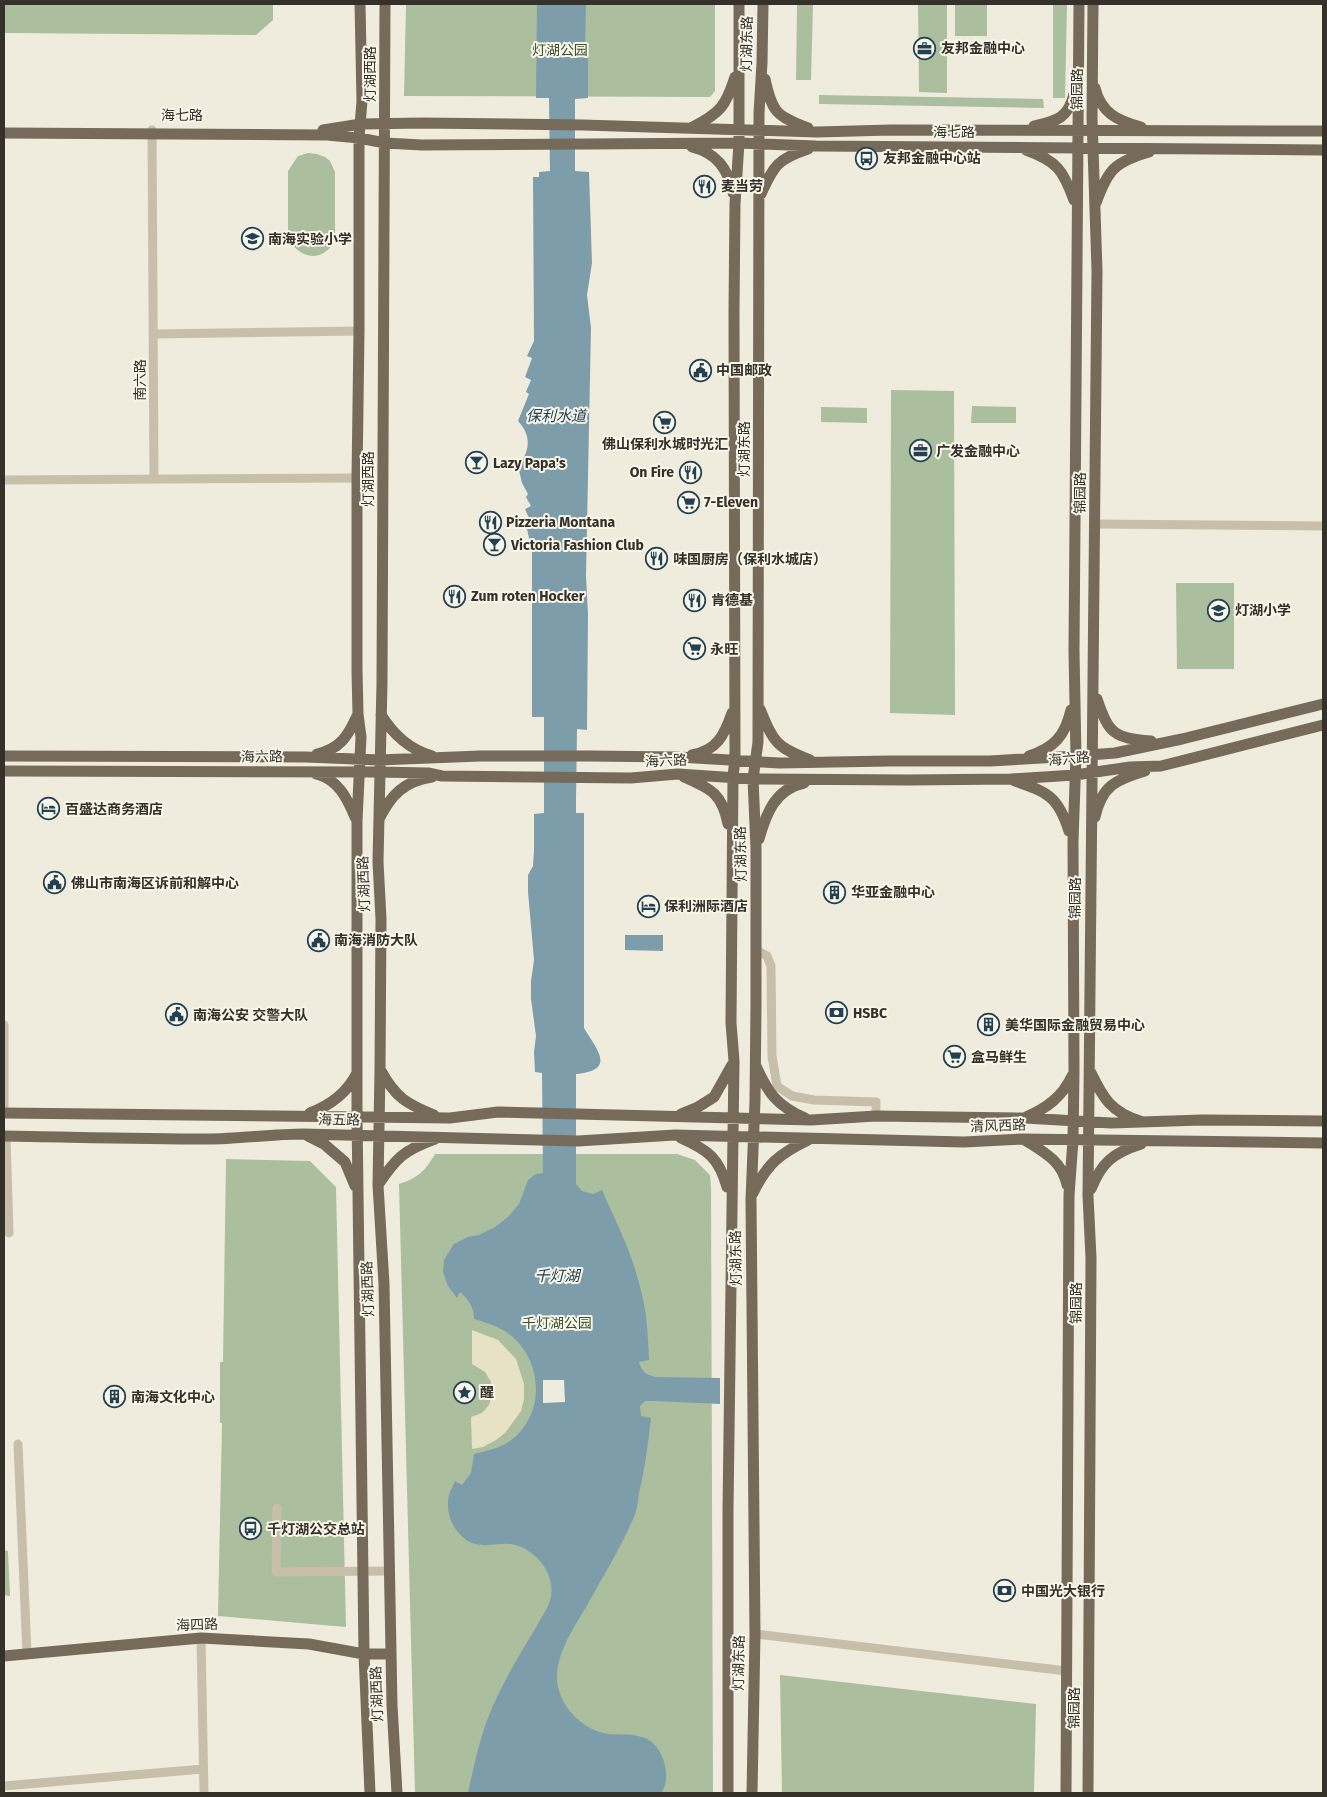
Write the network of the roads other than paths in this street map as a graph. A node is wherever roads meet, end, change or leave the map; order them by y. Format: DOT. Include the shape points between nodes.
graph roads {
  1 [pos="360,4"];
  2 [pos="385,4"];
  3 [pos="739,4"];
  4 [pos="763,4"];
  5 [pos="1079,4"];
  6 [pos="1093,4"];
  7 [pos="739,63"];
  8 [pos="762,63"];
  9 [pos="1092,77"];
  10 [pos="1078,78"];
  11 [pos="360,124"];
  12 [pos="385,124"];
  13 [pos="692,127"];
  14 [pos="4,129"];
  15 [pos="739,129"];
  16 [pos="760,130"];
  17 [pos="1018,130"];
  18 [pos="152,131"];
  19 [pos="1078,131"];
  20 [pos="1323,131"];
  21 [pos="817,132"];
  22 [pos="1092,132"];
  23 [pos="1159,132"];
  24 [pos="4,133"];
  25 [pos="360,138"];
  26 [pos="385,143"];
  27 [pos="680,144"];
  28 [pos="739,144"];
  29 [pos="759,144"];
  30 [pos="816,146"];
  31 [pos="1017,147"];
  32 [pos="1077,147"];
  33 [pos="1092,147"];
  34 [pos="1159,149"];
  35 [pos="1323,150"];
  36 [pos="760,198"];
  37 [pos="736,204"];
  38 [pos="1077,209"];
  39 [pos="1094,209"];
  40 [pos="359,331"];
  41 [pos="154,334"];
  42 [pos="356,478"];
  43 [pos="154,479"];
  44 [pos="4,480"];
  45 [pos="1095,524"];
  46 [pos="1323,526"];
  47 [pos="1093,690"];
  48 [pos="1075,692"];
  49 [pos="758,704"];
  50 [pos="1323,704"];
  51 [pos="735,705"];
  52 [pos="358,714"];
  53 [pos="381,716"];
  54 [pos="1323,725"];
  55 [pos="1162,743"];
  56 [pos="1093,755"];
  57 [pos="4,756"];
  58 [pos="1076,756"];
  59 [pos="306,757"];
  60 [pos="678,757"];
  61 [pos="441,759"];
  62 [pos="360,760"];
  63 [pos="379,760"];
  64 [pos="735,760"];
  65 [pos="1014,760"];
  66 [pos="756,762"];
  67 [pos="817,763"];
  68 [pos="1161,766"];
  69 [pos="4,771"];
  70 [pos="305,771"];
  71 [pos="359,772"];
  72 [pos="379,772"];
  73 [pos="1091,773"];
  74 [pos="678,774"];
  75 [pos="1075,774"];
  76 [pos="442,776"];
  77 [pos="733,776"];
  78 [pos="754,779"];
  79 [pos="1011,779"];
  80 [pos="818,780"];
  81 [pos="733,818"];
  82 [pos="378,820"];
  83 [pos="755,820"];
  84 [pos="357,821"];
  85 [pos="1073,841"];
  86 [pos="1090,841"];
  87 [pos="732,848"];
  88 [pos="756,848"];
  89 [pos="756,950"];
  90 [pos="4,1025"];
  91 [pos="734,1061"];
  92 [pos="754,1062"];
  93 [pos="380,1070"];
  94 [pos="1090,1070"];
  95 [pos="358,1071"];
  96 [pos="1074,1072"];
  97 [pos="4,1114"];
  98 [pos="305,1116"];
  99 [pos="357,1116"];
  100 [pos="674,1116"];
  101 [pos="876,1116"];
  102 [pos="379,1117"];
  103 [pos="440,1118"];
  104 [pos="732,1118"];
  105 [pos="1025,1118"];
  106 [pos="754,1119"];
  107 [pos="811,1120"];
  108 [pos="1072,1121"];
  109 [pos="1323,1121"];
  110 [pos="1090,1123"];
  111 [pos="1146,1123"];
  112 [pos="304,1134"];
  113 [pos="357,1135"];
  114 [pos="379,1135"];
  115 [pos="675,1135"];
  116 [pos="5,1136"];
  117 [pos="442,1137"];
  118 [pos="732,1137"];
  119 [pos="753,1138"];
  120 [pos="811,1139"];
  121 [pos="1023,1140"];
  122 [pos="1072,1140"];
  123 [pos="1089,1140"];
  124 [pos="1150,1141"];
  125 [pos="1323,1144"];
  126 [pos="378,1185"];
  127 [pos="357,1190"];
  128 [pos="1069,1195"];
  129 [pos="1088,1196"];
  130 [pos="731,1199"];
  131 [pos="750,1200"];
  132 [pos="9,1233"];
  133 [pos="18,1444"];
  134 [pos="277,1508"];
  135 [pos="389,1571"];
  136 [pos="364,1572"];
  137 [pos="755,1634"];
  138 [pos="201,1638"];
  139 [pos="27,1654"];
  140 [pos="364,1654"];
  141 [pos="391,1654"];
  142 [pos="4,1656"];
  143 [pos="1067,1671"];
  144 [pos="203,1769"];
  145 [pos="4,1786"];
  146 [pos="204,1793"];
  147 [pos="370,1793"];
  148 [pos="397,1793"];
  149 [pos="728,1793"];
  150 [pos="752,1793"];
  151 [pos="1066,1793"];
  152 [pos="1088,1793"];
  1 -- 11 [label="main road, 灯湖西路"];
  2 -- 12 [label="main road, 灯湖西路"];
  3 -- 7 [label="main road, 灯湖东路"];
  4 -- 8 [label="main road, 灯湖东路"];
  5 -- 10 [label="main road, 锦园路"];
  6 -- 9 [label="main road, 锦园路"];
  7 -- 13 [label="main road" via="729,96 722,107 708,120"];
  7 -- 15 [label="main road, 灯湖东路"];
  8 -- 16 [label="main road, 灯湖东路"];
  8 -- 21 [label="main road" via="774,109 791,122"];
  9 -- 22 [label="main road, 锦园路"];
  9 -- 23 [label="main road" via="1097,97 1112,116"];
  10 -- 17 [label="main road" via="1071,107 1063,116"];
  10 -- 19 [label="main road, 锦园路"];
  11 -- 12 [label="main road, 海七路"];
  11 -- 18 [label="main road, 海七路" via="322,130"];
  11 -- 25 [label="main road, 灯湖西路"];
  12 -- 13 [label="main road, 海七路"];
  12 -- 26 [label="main road, 灯湖西路"];
  13 -- 15 [label="main road"];
  14 -- 18 [label="main road, 海七路"];
  15 -- 16 [label="main road"];
  15 -- 28 [label="main road, 灯湖东路"];
  16 -- 21 [label="main road"];
  16 -- 29 [label="main road, 灯湖东路"];
  17 -- 19 [label="main road"];
  17 -- 21 [label="main road"];
  18 -- 24 [label="main road, 海七路"];
  18 -- 25 [label="main road, 海七路"];
  18 -- 41 [label="street, 南六路"];
  19 -- 22 [label="main road"];
  19 -- 32 [label="main road, 锦园路"];
  20 -- 23 [label="main road"];
  22 -- 23 [label="main road"];
  22 -- 33 [label="main road, 锦园路"];
  25 -- 26 [label="main road, 海七路"];
  25 -- 40 [label="main road, 灯湖西路"];
  26 -- 27 [label="main road, 海七路"];
  26 -- 53 [label="main road, 灯湖西路"];
  27 -- 28 [label="main road, 海七路"];
  27 -- 37 [label="main road" via="707,152 721,163 731,183"];
  28 -- 29 [label="main road, 海七路"];
  28 -- 37 [label="main road, 灯湖东路"];
  29 -- 30 [label="main road, 海七路"];
  29 -- 36 [label="main road, 灯湖东路"];
  30 -- 31 [label="main road, 海七路"];
  30 -- 36 [label="main road" via="780,161"];
  31 -- 32 [label="main road, 海七路"];
  31 -- 38 [label="main road" via="1050,160 1061,170"];
  32 -- 33 [label="main road, 海七路"];
  32 -- 38 [label="main road, 锦园路"];
  33 -- 34 [label="main road, 海七路"];
  33 -- 39 [label="main road, 锦园路"];
  34 -- 35 [label="main road, 海七路"];
  34 -- 39 [label="main road" via="1118,164 1102,185"];
  36 -- 49 [label="main road, 灯湖东路"];
  37 -- 51 [label="main road, 灯湖东路"];
  38 -- 48 [label="main road, 锦园路"];
  39 -- 45 [label="main road, 锦园路" via="1097,270"];
  40 -- 41 [label="street"];
  40 -- 42 [label="main road, 灯湖西路"];
  41 -- 43 [label="street, 南六路"];
  42 -- 43 [label="street"];
  42 -- 52 [label="main road, 灯湖西路"];
  43 -- 44 [label="street"];
  45 -- 46 [label="street"];
  45 -- 47 [label="main road, 锦园路"];
  47 -- 55 [label="main road" via="1110,729 1132,740"];
  47 -- 56 [label="main road, 锦园路"];
  48 -- 58 [label="main road, 锦园路"];
  48 -- 65 [label="main road" via="1068,725 1060,737 1050,747"];
  49 -- 66 [label="main road, 灯湖东路"];
  49 -- 67 [label="main road" via="776,743"];
  50 -- 55 [label="main road, 海六路"];
  51 -- 60 [label="main road" via="722,736 714,746 702,753"];
  51 -- 64 [label="main road, 灯湖东路"];
  52 -- 59 [label="main road" via="345,740 327,752"];
  52 -- 62 [label="main road, 灯湖西路"];
  53 -- 61 [label="main road" via="406,743 419,752"];
  53 -- 63 [label="main road, 灯湖西路"];
  54 -- 68 [label="main road, 海六路"];
  55 -- 56 [label="main road, 海六路"];
  56 -- 58 [label="main road, 海六路"];
  56 -- 73 [label="main road, 锦园路"];
  57 -- 59 [label="main road, 海六路"];
  58 -- 65 [label="main road, 海六路"];
  58 -- 75 [label="main road, 锦园路"];
  59 -- 62 [label="main road, 海六路"];
  60 -- 61 [label="main road, 海六路" via="480,756"];
  60 -- 64 [label="main road, 海六路"];
  61 -- 63 [label="main road, 海六路"];
  62 -- 63 [label="main road, 海六路"];
  62 -- 71 [label="main road, 灯湖西路"];
  63 -- 72 [label="main road, 灯湖西路"];
  64 -- 66 [label="main road, 海六路"];
  64 -- 77 [label="main road, 灯湖东路"];
  65 -- 67 [label="main road, 海六路"];
  66 -- 67 [label="main road, 海六路"];
  66 -- 78 [label="main road, 灯湖东路"];
  68 -- 73 [label="main road, 海六路"];
  68 -- 86 [label="main road" via="1120,779 1109,786 1098,804"];
  69 -- 70 [label="main road, 海六路"];
  70 -- 71 [label="main road, 海六路"];
  70 -- 84 [label="main road" via="323,776 335,784 346,795"];
  71 -- 72 [label="main road, 海六路"];
  71 -- 84 [label="main road, 灯湖西路"];
  72 -- 76 [label="main road, 海六路"];
  72 -- 82 [label="main road, 灯湖西路"];
  73 -- 75 [label="main road, 海六路"];
  73 -- 86 [label="main road, 锦园路"];
  74 -- 76 [label="main road, 海六路" via="631,778"];
  74 -- 77 [label="main road, 海六路"];
  74 -- 87 [label="main road" via="720,798"];
  75 -- 79 [label="main road, 海六路"];
  75 -- 85 [label="main road, 锦园路"];
  76 -- 82 [label="main road" via="426,778 400,790 391,798"];
  77 -- 78 [label="main road, 海六路"];
  77 -- 81 [label="main road, 灯湖东路"];
  78 -- 80 [label="main road, 海六路"];
  78 -- 83 [label="main road, 灯湖东路"];
  79 -- 80 [label="main road, 海六路"];
  79 -- 85 [label="main road" via="1052,798 1065,817"];
  80 -- 88 [label="main road" via="794,785 772,804"];
  81 -- 83 [label="main road" via="743,812"];
  81 -- 87 [label="main road, 灯湖东路"];
  82 -- 93 [label="main road, 灯湖西路"];
  83 -- 88 [label="main road, 灯湖东路"];
  84 -- 95 [label="main road, 灯湖西路"];
  85 -- 96 [label="main road, 锦园路"];
  86 -- 94 [label="main road, 锦园路"];
  87 -- 91 [label="main road, 灯湖东路" via="731,1022"];
  88 -- 89 [label="main road, 灯湖东路"];
  89 -- 92 [label="main road, 灯湖东路"];
  89 -- 101 [label="street" via="767,956 772,966 772,1056 777,1086 792,1096 814,1100 876,1102"];
  90 -- 97 [label="street"];
  91 -- 100 [label="main road" via="714,1097"];
  91 -- 104 [label="main road, 灯湖东路"];
  92 -- 106 [label="main road, 灯湖东路"];
  92 -- 107 [label="main road" via="765,1086 779,1103"];
  93 -- 102 [label="main road, 灯湖西路"];
  93 -- 103 [label="main road" via="401,1099"];
  94 -- 110 [label="main road, 锦园路"];
  94 -- 111 [label="main road" via="1104,1099 1131,1118"];
  95 -- 98 [label="main road" via="338,1098"];
  95 -- 99 [label="main road, 灯湖西路"];
  96 -- 105 [label="main road" via="1058,1099"];
  96 -- 108 [label="main road, 锦园路"];
  97 -- 98 [label="main road, 清风西路"];
  98 -- 99 [label="main road, 清风西路"];
  99 -- 102 [label="main road, 清风西路"];
  99 -- 113 [label="main road, 灯湖西路"];
  100 -- 103 [label="main road, 清风西路" via="498,1112"];
  100 -- 104 [label="main road, 清风西路"];
  101 -- 105 [label="main road, 清风西路"];
  101 -- 107 [label="main road, 清风西路"];
  102 -- 103 [label="main road, 清风西路"];
  102 -- 114 [label="main road, 灯湖西路"];
  104 -- 106 [label="main road, 清风西路"];
  104 -- 118 [label="main road, 灯湖东路"];
  105 -- 108 [label="main road, 清风西路"];
  106 -- 107 [label="main road, 清风西路"];
  106 -- 119 [label="main road, 灯湖东路"];
  108 -- 110 [label="main road, 清风西路"];
  108 -- 122 [label="main road, 锦园路"];
  109 -- 111 [label="main road, 清风西路"];
  110 -- 111 [label="main road, 清风西路"];
  110 -- 123 [label="main road, 锦园路"];
  112 -- 113 [label="main road, 海五路"];
  112 -- 116 [label="main road, 海五路" via="207,1139"];
  112 -- 127 [label="main road" via="324,1144 345,1162"];
  113 -- 114 [label="main road, 海五路"];
  113 -- 127 [label="main road, 灯湖西路"];
  114 -- 117 [label="main road, 海五路"];
  114 -- 126 [label="main road, 灯湖西路"];
  115 -- 117 [label="main road, 海五路" via="578,1141"];
  115 -- 118 [label="main road, 清风西路"];
  115 -- 130 [label="main road" via="713,1158 722,1169"];
  116 -- 132 [label="street"];
  117 -- 126 [label="main road" via="400,1156"];
  118 -- 119 [label="main road, 清风西路"];
  118 -- 130 [label="main road, 灯湖东路"];
  119 -- 120 [label="main road, 清风西路"];
  119 -- 131 [label="main road, 灯湖东路"];
  120 -- 121 [label="main road, 清风西路"];
  120 -- 131 [label="main road" via="787,1150 773,1162 762,1175"];
  121 -- 122 [label="main road, 清风西路"];
  121 -- 128 [label="main road" via="1053,1158 1061,1168"];
  122 -- 123 [label="main road, 清风西路"];
  122 -- 128 [label="main road, 锦园路"];
  123 -- 124 [label="main road, 清风西路"];
  123 -- 129 [label="main road, 锦园路"];
  124 -- 125 [label="main road, 清风西路"];
  124 -- 129 [label="main road" via="1110,1158"];
  126 -- 135 [label="main road, 灯湖西路" via="384,1284"];
  127 -- 136 [label="main road, 灯湖西路"];
  128 -- 143 [label="main road"];
  129 -- 152 [label="main road, 锦园路" via="1091,1258"];
  130 -- 149 [label="main road, 灯湖东路"];
  131 -- 137 [label="main road, 灯湖东路"];
  133 -- 139 [label="street"];
  134 -- 136 [label="street" via="276,1572"];
  135 -- 136 [label="street"];
  135 -- 141 [label="main road, 灯湖西路"];
  136 -- 140 [label="main road, 灯湖西路"];
  137 -- 143 [label="street"];
  137 -- 150 [label="main road, 灯湖东路"];
  138 -- 139 [label="main road, 海四路"];
  138 -- 140 [label="main road, 海四路" via="309,1644"];
  138 -- 144 [label="street"];
  139 -- 142 [label="main road, 海四路"];
  140 -- 141 [label="main road, 海四路"];
  140 -- 147 [label="main road, 灯湖西路"];
  141 -- 148 [label="main road, 灯湖西路"];
  143 -- 151 [label="main road"];
  144 -- 145 [label="street"];
  144 -- 146 [label="street"];
}
